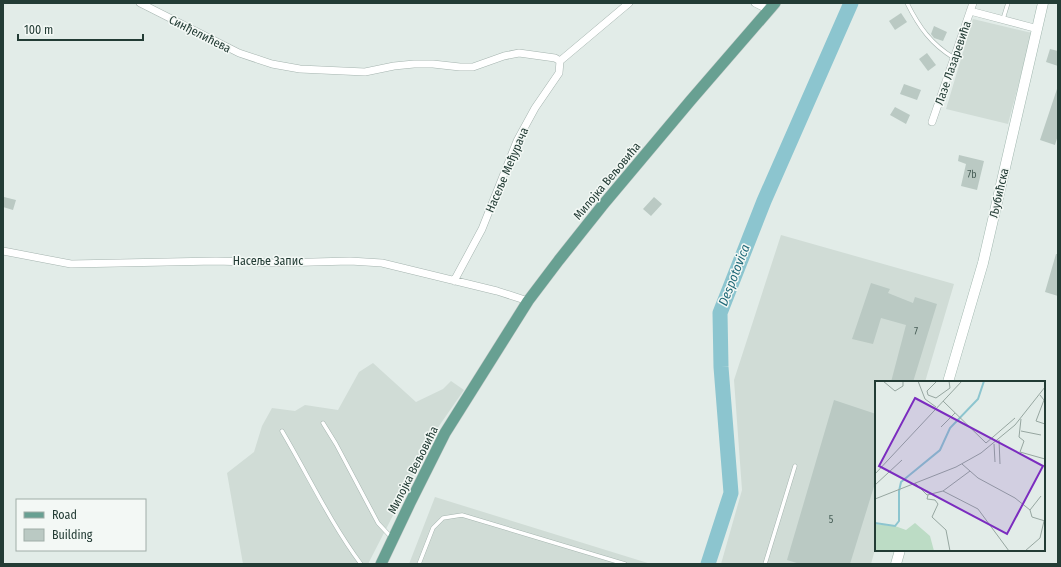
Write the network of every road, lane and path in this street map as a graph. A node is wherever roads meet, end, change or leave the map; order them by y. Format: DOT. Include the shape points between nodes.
graph roads {
  1 [pos="140,3"];
  2 [pos="629,3"];
  3 [pos="755,3"];
  4 [pos="907,3"];
  5 [pos="973,3"];
  6 [pos="1008,3"];
  7 [pos="1043,3"];
  8 [pos="772,7"];
  9 [pos="970,11"];
  10 [pos="1003,20"];
  11 [pos="1038,29"];
  12 [pos="954,58"];
  13 [pos="560,61"];
  14 [pos="932,122"];
  15 [pos="3,251"];
  16 [pos="454,281"];
  17 [pos="528,301"];
  18 [pos="948,381"];
  19 [pos="323,423"];
  20 [pos="282,431"];
  21 [pos="794,466"];
  22 [pos="393,540"];
  23 [pos="900,551"];
  24 [pos="361,564"];
  25 [pos="381,564"];
  26 [pos="419,564"];
  27 [pos="626,564"];
  28 [pos="765,564"];
  29 [pos="896,564"];
  1 -- 13 [label="street, Синђелићева" via="239,53 272,64 300,69 365,72 414,64 460,68 473,67 519,53"];
  2 -- 13 [label="street"];
  3 -- 8 [label="street"];
  4 -- 12 [label="lane" via="932,41 940,50"];
  5 -- 9 [label="street, Лазе Лазаревића"];
  6 -- 10 [label="lane"];
  7 -- 11 [label="street, Љубићска"];
  8 -- 17 [label="main road, Милојка Вељовића" via="602,206"];
  9 -- 10 [label="street"];
  9 -- 12 [label="street, Лазе Лазаревића"];
  10 -- 11 [label="street"];
  11 -- 18 [label="street, Љубићска" via="983,264"];
  12 -- 14 [label="street, Лазе Лазаревића"];
  13 -- 16 [label="street, Насеље Међурача" via="559,73 535,108 517,141 482,229"];
  15 -- 16 [label="street, Насеље Запис" via="71,264 216,261 382,263"];
  16 -- 17 [label="street, Насеље Запис"];
  17 -- 22 [label="main road, Милојка Вељовића" via="445,433"];
  19 -- 22 [label="lane" via="378,523"];
  20 -- 24 [label="lane"];
  21 -- 28 [label="lane"];
  22 -- 25 [label="main road, Милојка Вељовића"];
  23 -- 29 [label="street"];
  26 -- 27 [label="lane" via="433,528 443,518 462,515"];
}
